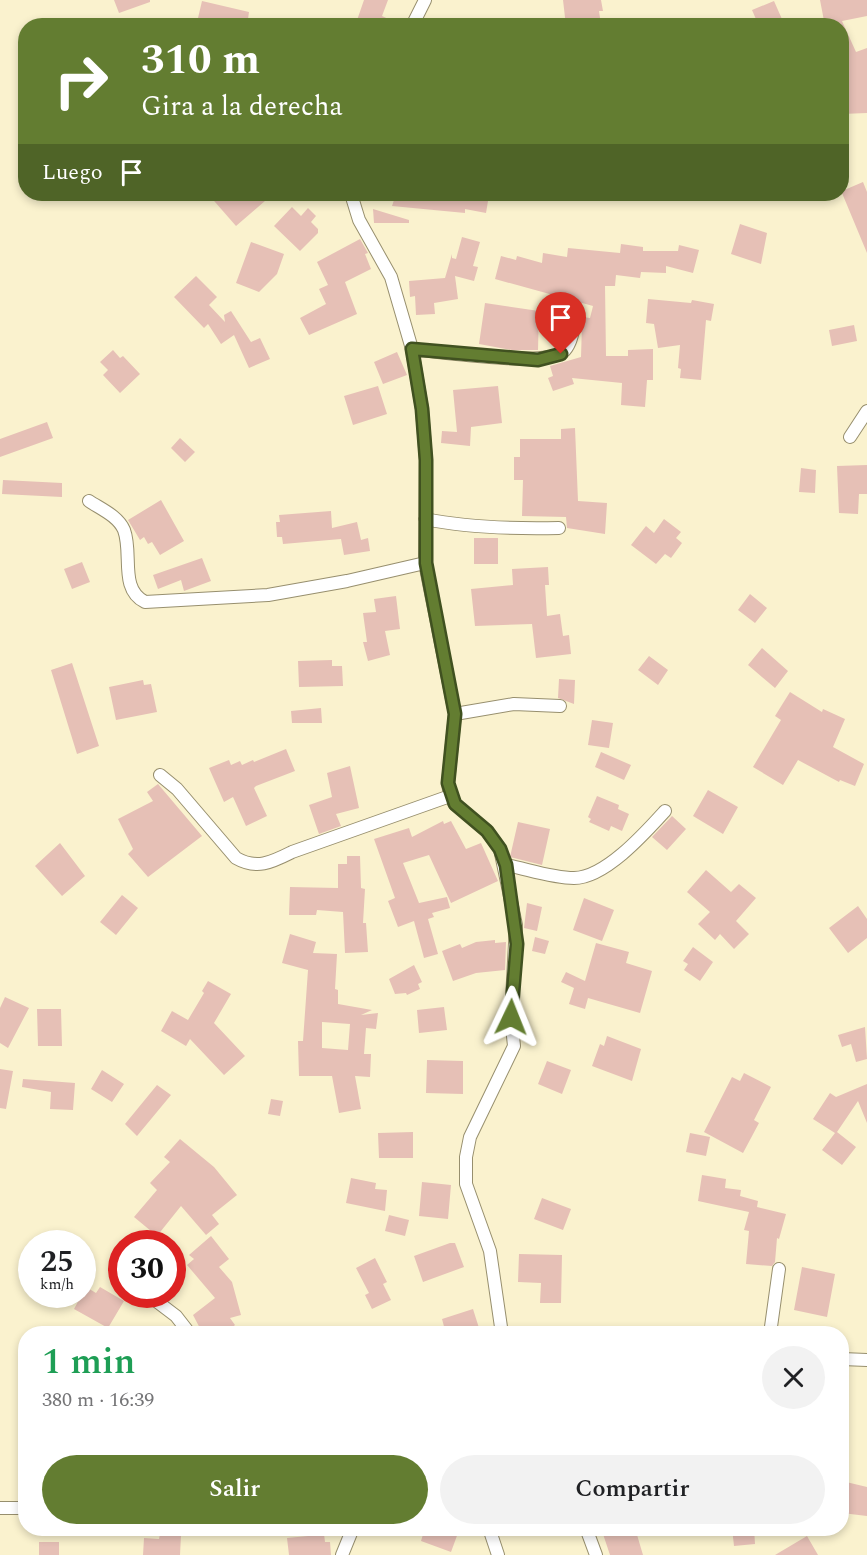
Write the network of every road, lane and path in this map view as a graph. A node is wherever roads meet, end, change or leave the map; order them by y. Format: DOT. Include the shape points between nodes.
graph roads {
  1 [pos="425,0"];
  2 [pos="416,18"];
  3 [pos="353,201"];
  4 [pos="574,327"];
  5 [pos="412,349"];
  6 [pos="867,411"];
  7 [pos="850,437"];
  8 [pos="88,501"];
  9 [pos="425,519"];
  10 [pos="559,528"];
  11 [pos="426,563"];
  12 [pos="560,706"];
  13 [pos="455,714"];
  14 [pos="160,775"];
  15 [pos="450,796"];
  16 [pos="665,811"];
  17 [pos="506,865"];
  18 [pos="779,1269"];
  19 [pos="165,1308"];
  20 [pos="184,1326"];
  21 [pos="501,1326"];
  22 [pos="771,1326"];
  23 [pos="849,1359"];
  24 [pos="867,1360"];
  25 [pos="0,1508"];
  26 [pos="18,1508"];
  27 [pos="350,1536"];
  28 [pos="492,1536"];
  29 [pos="589,1536"];
  30 [pos="342,1555"];
  31 [pos="498,1555"];
  32 [pos="596,1555"];
  1 -- 2 [label="street"];
  3 -- 5 [label="street" via="359,220 391,277"];
  4 -- 5 [label="street" via="568,348 538,360"];
  5 -- 9 [label="street" via="426,460"];
  6 -- 7 [label="street"];
  8 -- 11 [label="street" via="114,516 124,529 130,588 135,597 145,602 268,595"];
  9 -- 10 [label="street" via="510,529"];
  9 -- 11 [label="street"];
  11 -- 13 [label="street"];
  12 -- 13 [label="street" via="514,704"];
  13 -- 15 [label="street"];
  14 -- 15 [label="street" via="177,789 236,858 247,865 268,864"];
  15 -- 17 [label="street" via="487,831"];
  16 -- 17 [label="street" via="641,838 590,875 574,878"];
  17 -- 21 [label="street" via="517,935 511,1017 514,1046 470,1137 466,1184 490,1251"];
  18 -- 22 [label="street"];
  19 -- 20 [label="street"];
  23 -- 24 [label="street"];
  25 -- 26 [label="street"];
  27 -- 30 [label="street"];
  28 -- 31 [label="street"];
  29 -- 32 [label="street"];
}
